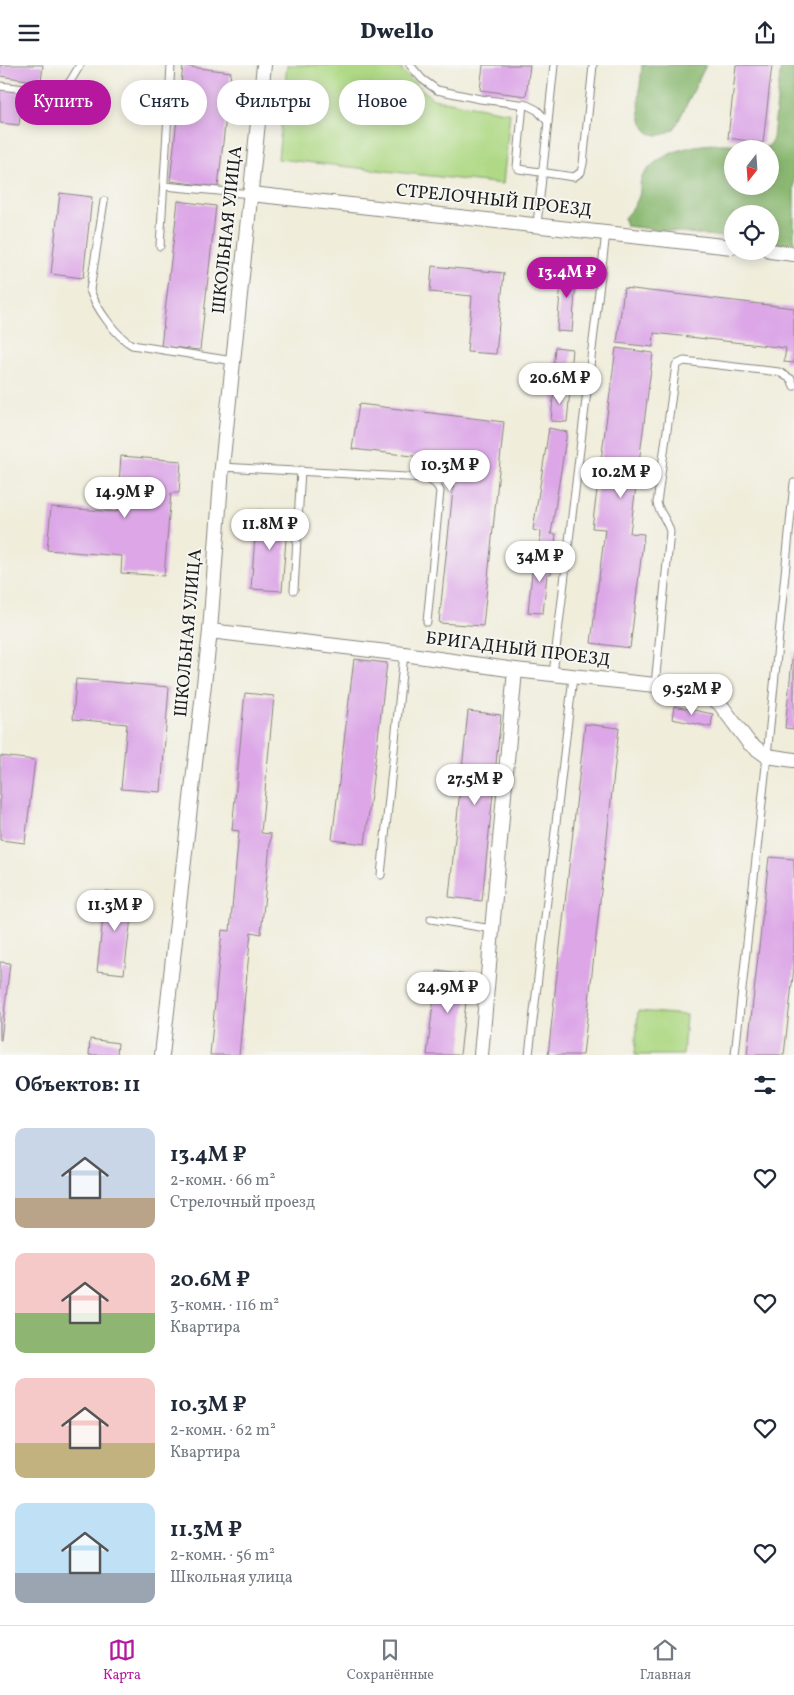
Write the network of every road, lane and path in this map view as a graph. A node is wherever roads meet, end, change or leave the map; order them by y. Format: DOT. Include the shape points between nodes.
graph roads {
  1 [pos="80,65"];
  2 [pos="171,65"];
  3 [pos="264,65"];
  4 [pos="410,65"];
  5 [pos="554,65"];
  6 [pos="593,65"];
  7 [pos="0,85"];
  8 [pos="523,104"];
  9 [pos="548,122"];
  10 [pos="542,172"];
  11 [pos="164,186"];
  12 [pos="251,194"];
  13 [pos="104,201"];
  14 [pos="537,224"];
  15 [pos="606,232"];
  16 [pos="160,246"];
  17 [pos="724,246"];
  18 [pos="779,252"];
  19 [pos="794,254"];
  20 [pos="233,361"];
  21 [pos="794,387"];
  22 [pos="222,467"];
  23 [pos="301,470"];
  24 [pos="794,483"];
  25 [pos="294,590"];
  26 [pos="427,622"];
  27 [pos="210,631"];
  28 [pos="404,654"];
  29 [pos="515,670"];
  30 [pos="553,675"];
  31 [pos="573,677"];
  32 [pos="655,685"];
  33 [pos="767,756"];
  34 [pos="794,760"];
  35 [pos="381,875"];
  36 [pos="431,919"];
  37 [pos="492,929"];
  38 [pos="162,1055"];
  39 [pos="481,1055"];
  40 [pos="529,1055"];
  41 [pos="735,1055"];
  1 -- 7 [label="lane" via="61,89 51,91"];
  2 -- 11 [label="lane"];
  3 -- 12 [label="street, ШКОЛЬНАЯ УЛИЦА"];
  4 -- 8 [label="lane" via="437,90"];
  5 -- 9 [label="lane"];
  6 -- 10 [label="lane" via="581,172 574,177"];
  8 -- 9 [label="lane" via="538,110"];
  8 -- 10 [label="lane" via="517,167"];
  9 -- 10 [label="lane"];
  10 -- 14 [label="lane"];
  11 -- 12 [label="lane"];
  11 -- 16 [label="lane"];
  12 -- 14 [label="street, СТРЕЛОЧНЫЙ ПРОЕЗД"];
  12 -- 20 [label="street, ШКОЛЬНАЯ УЛИЦА"];
  13 -- 20 [label="lane" via="90,291 123,340 132,345"];
  14 -- 15 [label="street, СТРЕЛОЧНЫЙ ПРОЕЗД"];
  15 -- 17 [label="street, СТРЕЛОЧНЫЙ ПРОЕЗД"];
  15 -- 30 [label="lane"];
  18 -- 19 [label="street"];
  20 -- 22 [label="street, ШКОЛЬНАЯ УЛИЦА"];
  21 -- 32 [label="lane" via="791,379 779,372 684,361 676,365 657,503 670,532"];
  22 -- 23 [label="lane"];
  22 -- 27 [label="street, ШКОЛЬНАЯ УЛИЦА"];
  23 -- 25 [label="lane"];
  23 -- 26 [label="lane" via="433,481 440,491"];
  24 -- 33 [label="lane"];
  27 -- 28 [label="street, БРИГАДНЫЙ ПРОЕЗД"];
  27 -- 38 [label="street, ШКОЛЬНАЯ УЛИЦА"];
  28 -- 29 [label="street, БРИГАДНЫЙ ПРОЕЗД"];
  28 -- 35 [label="lane"];
  29 -- 30 [label="street, БРИГАДНЫЙ ПРОЕЗД"];
  29 -- 37 [label="street"];
  30 -- 31 [label="street, БРИГАДНЫЙ ПРОЕЗД"];
  31 -- 32 [label="street, БРИГАДНЫЙ ПРОЕЗД"];
  31 -- 40 [label="lane"];
  32 -- 33 [label="street, БРИГАДНЫЙ ПРОЕЗД" via="706,693 720,704 749,743"];
  33 -- 34 [label="street, БРИГАДНЫЙ ПРОЕЗД"];
  33 -- 41 [label="lane"];
  36 -- 37 [label="lane"];
  37 -- 39 [label="street"];
}
